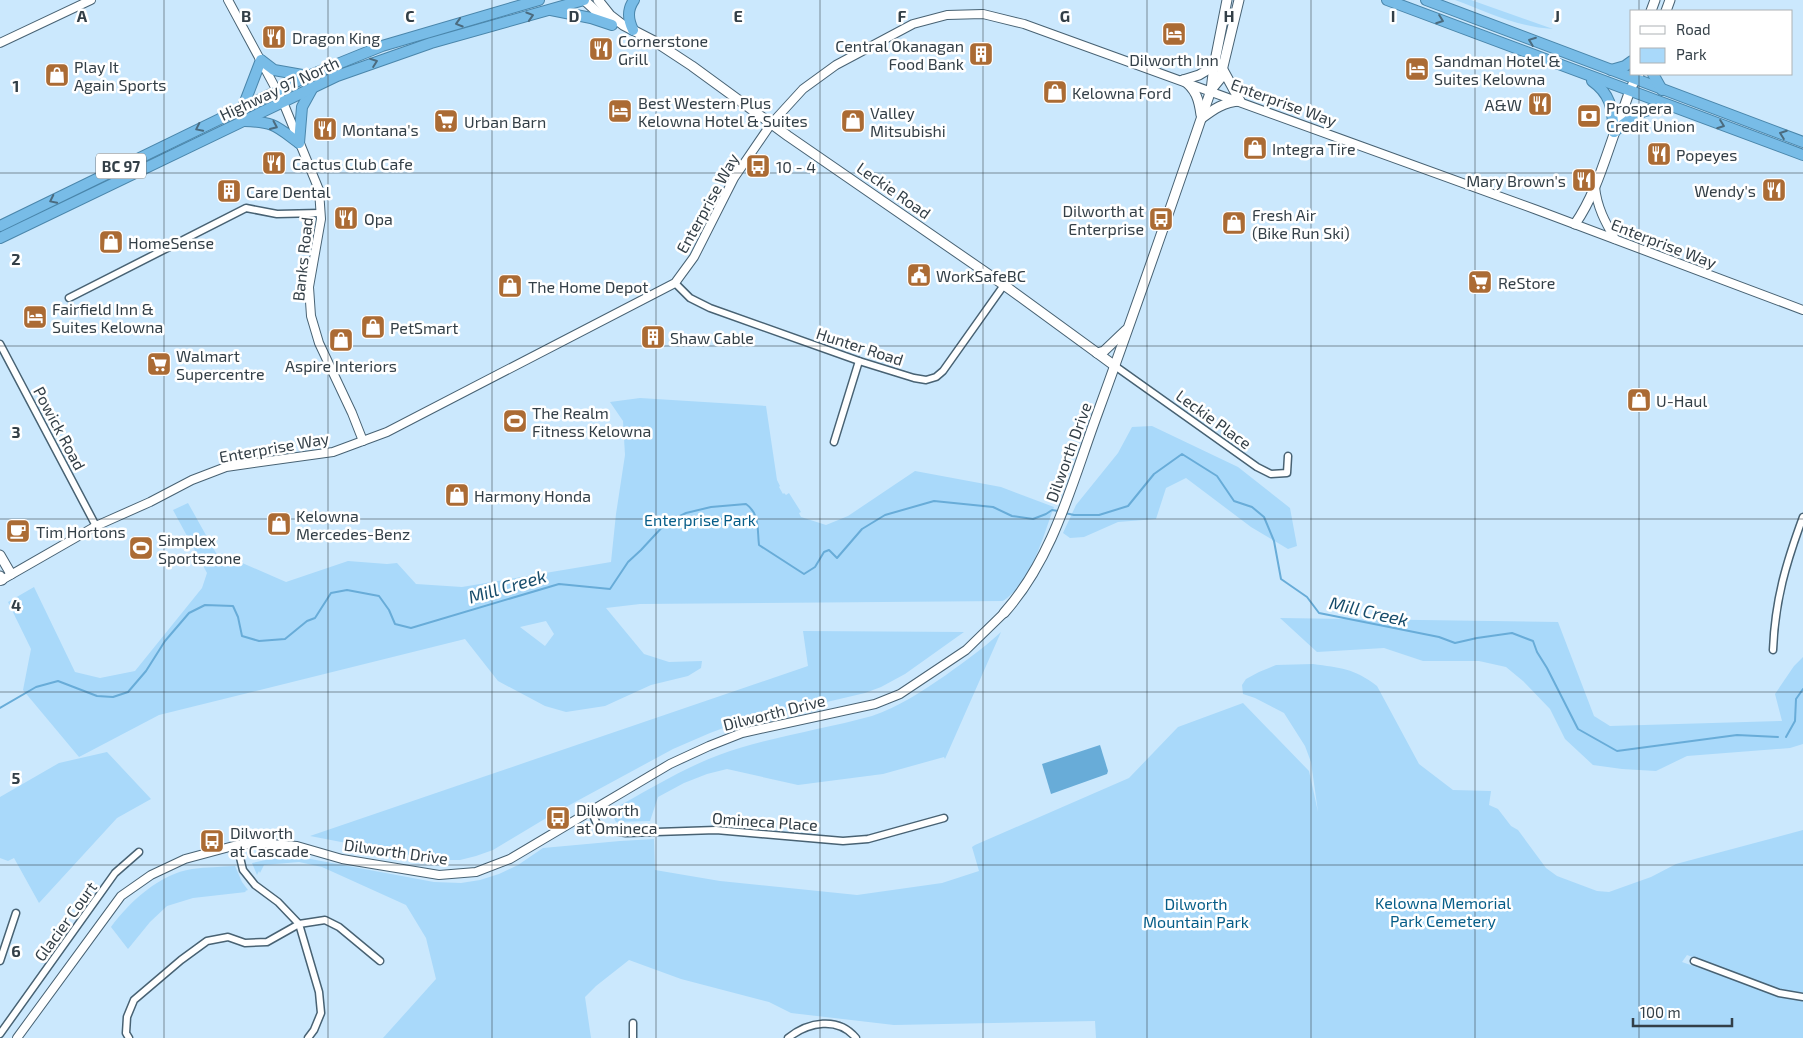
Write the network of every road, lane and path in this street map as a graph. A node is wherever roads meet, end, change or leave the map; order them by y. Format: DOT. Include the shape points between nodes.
graph roads {
  1 [pos="228,0"];
  2 [pos="539,0"];
  3 [pos="584,0"];
  4 [pos="598,0"];
  5 [pos="634,0"];
  6 [pos="1228,0"];
  7 [pos="1239,0"];
  8 [pos="1426,0"];
  9 [pos="87,1"];
  10 [pos="1395,1"];
  11 [pos="550,10"];
  12 [pos="612,25"];
  13 [pos="633,30"];
  14 [pos="654,41"];
  15 [pos="0,43"];
  16 [pos="261,60"];
  17 [pos="1630,62"];
  18 [pos="1218,67"];
  19 [pos="1611,70"];
  20 [pos="1576,71"];
  21 [pos="1630,75"];
  22 [pos="1654,75"];
  23 [pos="308,76"];
  24 [pos="1636,76"];
  25 [pos="1183,80"];
  26 [pos="313,88"];
  27 [pos="1211,90"];
  28 [pos="1662,90"];
  29 [pos="277,91"];
  30 [pos="1630,91"];
  31 [pos="1240,101"];
  32 [pos="283,102"];
  33 [pos="243,107"];
  34 [pos="1676,108"];
  35 [pos="1202,118"];
  36 [pos="244,121"];
  37 [pos="771,124"];
  38 [pos="1614,132"];
  39 [pos="1803,142"];
  40 [pos="299,143"];
  41 [pos="1803,155"];
  42 [pos="1595,187"];
  43 [pos="320,214"];
  44 [pos="1575,224"];
  45 [pos="0,226"];
  46 [pos="0,238"];
  47 [pos="1615,239"];
  48 [pos="675,283"];
  49 [pos="1004,285"];
  50 [pos="69,298"];
  51 [pos="1803,310"];
  52 [pos="1127,330"];
  53 [pos="0,344"];
  54 [pos="1098,353"];
  55 [pos="859,361"];
  56 [pos="1115,366"];
  57 [pos="363,440"];
  58 [pos="834,442"];
  59 [pos="1288,456"];
  60 [pos="1803,517"];
  61 [pos="96,526"];
  62 [pos="0,555"];
  63 [pos="12,574"];
  64 [pos="1,579"];
  65 [pos="1004,613"];
  66 [pos="1773,650"];
  67 [pos="591,811"];
  68 [pos="944,818"];
  69 [pos="237,845"];
  70 [pos="139,852"];
  71 [pos="16,913"];
  72 [pos="299,924"];
  73 [pos="0,961"];
  74 [pos="380,961"];
  75 [pos="1694,961"];
  76 [pos="1803,997"];
  77 [pos="633,1023"];
  78 [pos="0,1034"];
  79 [pos="17,1038"];
  80 [pos="129,1038"];
  81 [pos="308,1038"];
  82 [pos="633,1038"];
  83 [pos="788,1038"];
  84 [pos="856,1038"];
  1 -- 16 [label="street, Banks Road"];
  2 -- 23 [label="highway, Highway 97 North / BC 97, one-way" via="382,46"];
  3 -- 11 [label="highway, Highway 97 North / BC 97"];
  3 -- 12 [label="main road, Leckie Road"];
  4 -- 13 [label="main road, Leckie Road" via="610,15"];
  5 -- 13 [label="highway" via="628,20"];
  6 -- 18 [label="main road, Dilworth Drive"];
  7 -- 18 [label="main road, Dilworth Drive"];
  19 -- 8 [label="highway, one-way"];
  9 -- 15 [label="street"];
  10 -- 20 [label="highway, one-way"];
  11 -- 12 [label="highway"];
  26 -- 11 [label="highway, Highway 97 North / BC 97, one-way" via="392,56"];
  12 -- 14 [label="main road, Leckie Road" via="644,41"];
  13 -- 14 [label="main road, Leckie Road"];
  14 -- 37 [label="main road, Leckie Road"];
  16 -- 23 [label="highway" via="274,70"];
  16 -- 29 [label="street, Banks Road"];
  16 -- 33 [label="highway"];
  17 -- 19 [label="highway"];
  18 -- 25 [label="main road"];
  18 -- 27 [label="main road, Dilworth Drive" via="1220,79"];
  18 -- 31 [label="main road"];
  19 -- 21 [label="highway"];
  20 -- 30 [label="highway"];
  20 -- 38 [label="highway" via="1601,87 1610,101"];
  22 -- 28 [label="highway"];
  23 -- 29 [label="highway, Highway 97 North / BC 97"];
  24 -- 28 [label="highway"];
  24 -- 30 [label="main road"];
  25 -- 27 [label="street, Enterprise Way"];
  25 -- 35 [label="main road" via="1198,97"];
  25 -- 37 [label="street, Enterprise Way" via="1024,24 983,14 948,15 914,24 836,66 803,89"];
  26 -- 32 [label="highway, Highway 97 North / BC 97"];
  26 -- 40 [label="highway" via="302,107"];
  27 -- 31 [label="street, Enterprise Way"];
  27 -- 35 [label="main road, Dilworth Drive"];
  39 -- 28 [label="highway, one-way"];
  29 -- 32 [label="street, Banks Road"];
  29 -- 33 [label="highway, Highway 97 North / BC 97"];
  30 -- 34 [label="highway"];
  30 -- 38 [label="main road"];
  31 -- 35 [label="main road" via="1220,105"];
  31 -- 44 [label="street, Enterprise Way"];
  32 -- 36 [label="highway, Highway 97 North / BC 97"];
  32 -- 40 [label="street, Banks Road"];
  33 -- 45 [label="highway, Highway 97 North / BC 97, one-way"];
  34 -- 38 [label="highway" via="1639,112"];
  34 -- 41 [label="highway, one-way"];
  35 -- 52 [label="main road, Dilworth Drive"];
  36 -- 40 [label="highway, one-way" via="279,127"];
  36 -- 46 [label="highway, Highway 97 North / BC 97"];
  37 -- 48 [label="street, Enterprise Way" via="734,178 694,257"];
  37 -- 49 [label="main road, Leckie Road"];
  38 -- 42 [label="main road"];
  40 -- 43 [label="street, Banks Road" via="319,190"];
  42 -- 44 [label="main road"];
  42 -- 47 [label="street" via="1600,212"];
  43 -- 50 [label="street" via="277,214 246,208"];
  43 -- 57 [label="street, Banks Road" via="309,287 311,316 319,343"];
  44 -- 47 [label="street, Enterprise Way"];
  47 -- 51 [label="street, Enterprise Way"];
  48 -- 55 [label="street, Hunter Road" via="690,298 710,308"];
  48 -- 57 [label="street, Enterprise Way" via="443,404 387,432"];
  49 -- 54 [label="main road, Leckie Road"];
  49 -- 55 [label="street, Hunter Road" via="936,377 926,380 914,378"];
  52 -- 54 [label="main road"];
  52 -- 56 [label="main road, Dilworth Drive"];
  53 -- 61 [label="street, Powick Road"];
  54 -- 56 [label="main road, Leckie Road"];
  55 -- 58 [label="street"];
  56 -- 59 [label="street, Leckie Place" via="1257,467 1271,474 1287,473"];
  56 -- 65 [label="main road, Dilworth Drive" via="1048,548 1017,599"];
  57 -- 61 [label="street, Enterprise Way" via="333,452 226,467"];
  60 -- 66 [label="street" via="1779,590"];
  61 -- 63 [label="street, Enterprise Way"];
  62 -- 63 [label="main road"];
  63 -- 64 [label="street, Enterprise Way"];
  65 -- 67 [label="street, Dilworth Drive" via="966,650 900,694 874,704 742,733 717,742 670,764"];
  67 -- 68 [label="street, Omineca Place" via="597,824 606,830 626,833 716,830 843,841 868,839"];
  67 -- 69 [label="street, Dilworth Drive" via="510,859 476,872 440,875 342,859 297,846"];
  69 -- 72 [label="street" via="243,870"];
  69 -- 79 [label="street, Dilworth Drive" via="185,859 151,875 121,896"];
  70 -- 78 [label="street, Glacier Court" via="116,873"];
  71 -- 73 [label="street"];
  72 -- 74 [label="street" via="325,920 339,926"];
  72 -- 80 [label="street" via="267,942 245,943 228,937 207,941 134,1000 127,1017 126,1033"];
  72 -- 81 [label="street" via="320,992 321,1013"];
  75 -- 76 [label="street" via="1778,993"];
  77 -- 82 [label="street"];
  83 -- 84 [label="street" via="813,1024 831,1024"];
}
